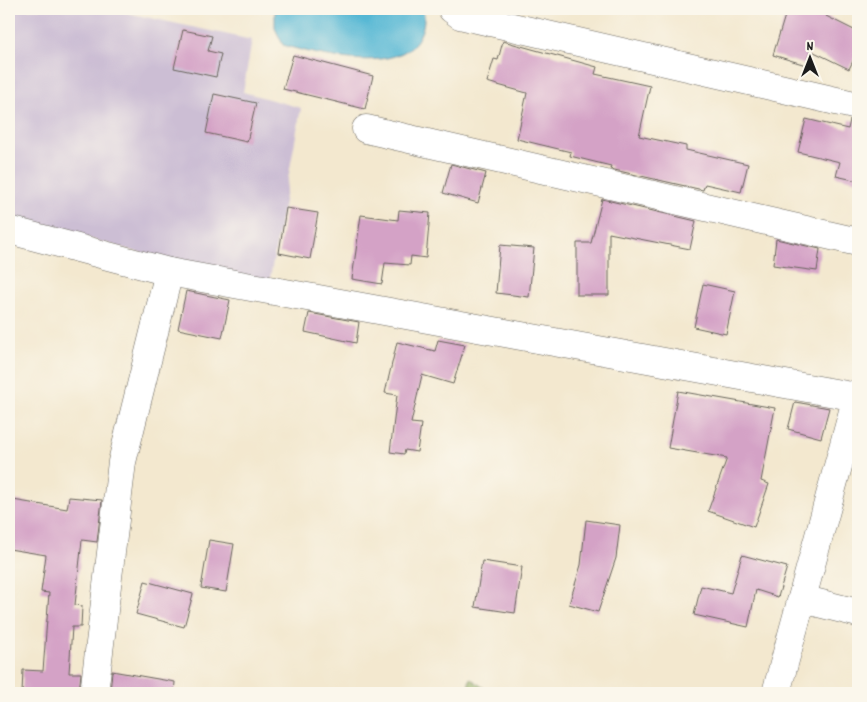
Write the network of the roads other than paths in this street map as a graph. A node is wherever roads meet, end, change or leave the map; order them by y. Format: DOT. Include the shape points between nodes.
graph roads {
  1 [pos="452,9"];
  2 [pos="858,106"];
  3 [pos="366,128"];
  4 [pos="9,230"];
  5 [pos="858,242"];
  6 [pos="169,272"];
  7 [pos="858,395"];
  8 [pos="802,599"];
  9 [pos="858,613"];
  10 [pos="94,693"];
  11 [pos="776,693"];
  1 -- 2 [label="street" via="460,15"];
  3 -- 5 [label="street"];
  4 -- 6 [label="street"];
  6 -- 7 [label="street"];
  6 -- 10 [label="street" via="122,462"];
  7 -- 8 [label="street"];
  8 -- 9 [label="street"];
  8 -- 11 [label="street"];
}
